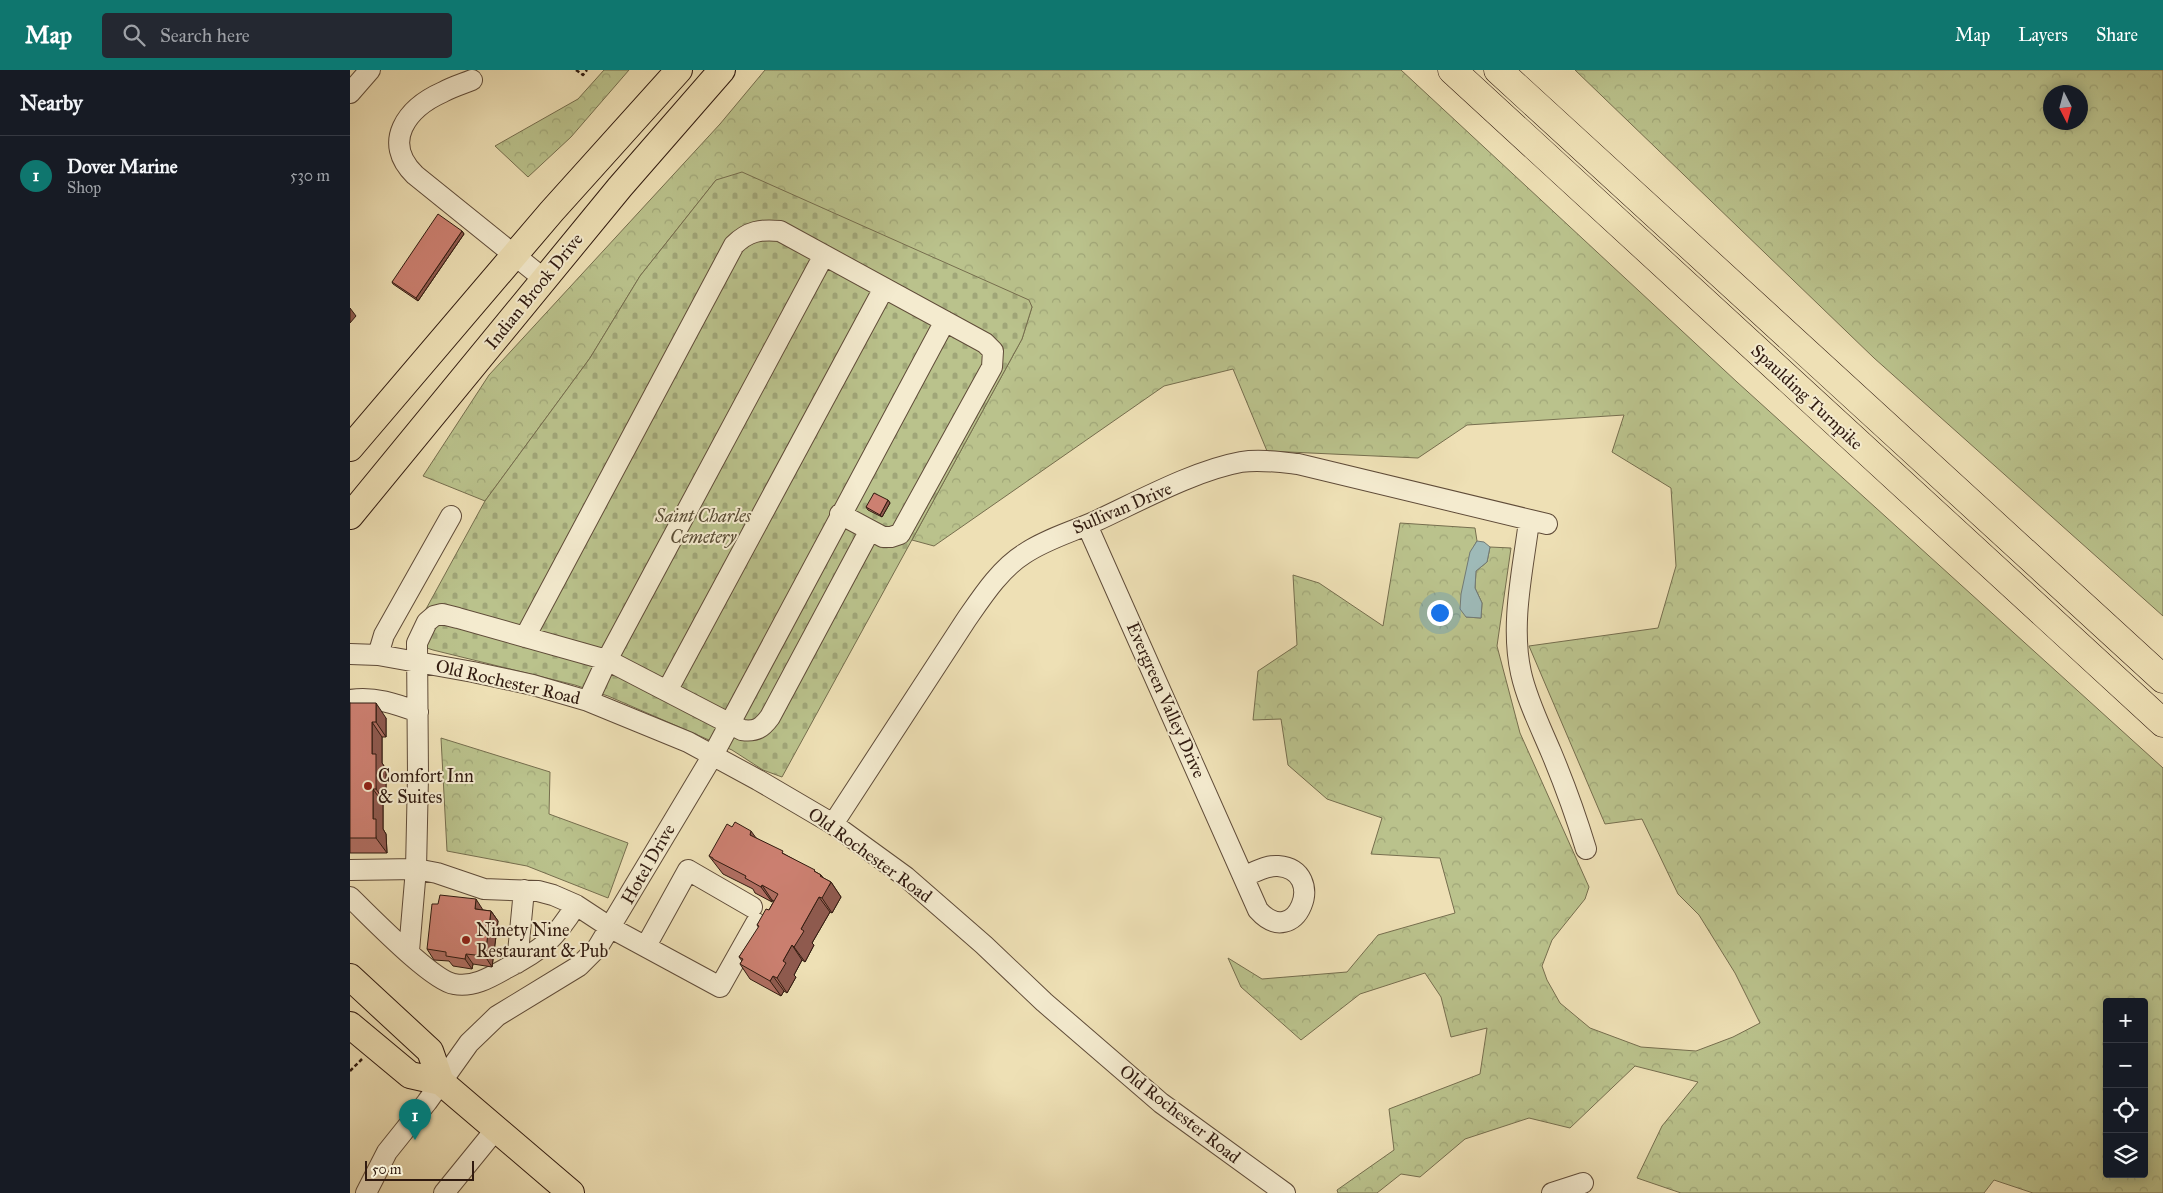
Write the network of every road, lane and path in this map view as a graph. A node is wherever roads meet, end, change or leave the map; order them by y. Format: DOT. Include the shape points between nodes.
graph roads {
  1 [pos="370,70"];
  2 [pos="576,70"];
  3 [pos="587,70"];
  4 [pos="679,70"];
  5 [pos="722,70"];
  6 [pos="1441,70"];
  7 [pos="1498,70"];
  8 [pos="1461,78"];
  9 [pos="472,80"];
  10 [pos="350,93"];
  11 [pos="515,254"];
  12 [pos="824,255"];
  13 [pos="544,279"];
  14 [pos="884,288"];
  15 [pos="945,320"];
  16 [pos="350,448"];
  17 [pos="840,514"];
  18 [pos="350,516"];
  19 [pos="451,516"];
  20 [pos="1087,525"];
  21 [pos="870,530"];
  22 [pos="2090,612"];
  23 [pos="2067,636"];
  24 [pos="525,637"];
  25 [pos="350,648"];
  26 [pos="350,654"];
  27 [pos="378,655"];
  28 [pos="606,660"];
  29 [pos="416,661"];
  30 [pos="2163,680"];
  31 [pos="667,691"];
  32 [pos="350,700"];
  33 [pos="588,700"];
  34 [pos="418,712"];
  35 [pos="728,722"];
  36 [pos="2163,723"];
  37 [pos="712,755"];
  38 [pos="833,824"];
  39 [pos="1586,849"];
  40 [pos="416,869"];
  41 [pos="350,870"];
  42 [pos="1245,876"];
  43 [pos="524,890"];
  44 [pos="350,897"];
  45 [pos="576,905"];
  46 [pos="611,928"];
  47 [pos="646,946"];
  48 [pos="409,952"];
  49 [pos="517,963"];
  50 [pos="350,978"];
  51 [pos="350,1025"];
  52 [pos="368,1053"];
  53 [pos="350,1071"];
  54 [pos="441,1082"];
  55 [pos="496,1129"];
  56 [pos="1583,1183"];
  57 [pos="1283,1192"];
  58 [pos="366,1193"];
  59 [pos="444,1193"];
  60 [pos="571,1193"];
  61 [pos="1552,1193"];
  1 -- 10 [label="street"];
  2 -- 3 [label="path" via="583,75"];
  4 -- 11 [label="main road, Indian Brook Drive"];
  5 -- 13 [label="main road, Indian Brook Drive"];
  6 -- 8 [label="highway, Spaulding Turnpike"];
  7 -- 22 [label="highway, Spaulding Turnpike"];
  8 -- 23 [label="highway, Spaulding Turnpike"];
  9 -- 11 [label="street" via="442,92 405,120 400,133 401,156 416,175"];
  11 -- 13 [label="street"];
  11 -- 16 [label="main road, Indian Brook Drive"];
  12 -- 14 [label="street"];
  12 -- 24 [label="street" via="780,231 755,232 743,236 734,245"];
  12 -- 28 [label="street"];
  13 -- 18 [label="main road, Indian Brook Drive"];
  14 -- 15 [label="street"];
  14 -- 31 [label="street"];
  15 -- 17 [label="street, Hotel Drive"];
  15 -- 21 [label="street" via="993,351 992,367 900,534 883,536"];
  17 -- 21 [label="street"];
  17 -- 35 [label="street, Hotel Drive"];
  19 -- 27 [label="street" via="384,635"];
  20 -- 38 [label="street, Sullivan Drive" via="1023,554 986,591"];
  20 -- 39 [label="street, Sullivan Drive" via="1180,483 1226,465 1244,462 1298,464 1538,522 1517,621 1521,673"];
  20 -- 42 [label="street, Evergreen Valley Drive"];
  21 -- 35 [label="street" via="770,717 753,731 742,730"];
  22 -- 23 [label="street"];
  22 -- 30 [label="highway, Spaulding Turnpike"];
  23 -- 36 [label="highway, Spaulding Turnpike"];
  24 -- 28 [label="street"];
  24 -- 29 [label="street" via="442,614 427,622 417,643"];
  25 -- 27 [label="street"];
  26 -- 27 [label="street, Old Rochester Road"];
  27 -- 29 [label="street, Old Rochester Road"];
  28 -- 31 [label="street"];
  28 -- 33 [label="street"];
  29 -- 33 [label="street, Old Rochester Road"];
  29 -- 34 [label="street"];
  31 -- 35 [label="street"];
  32 -- 34 [label="street" via="375,699"];
  33 -- 37 [label="street, Old Rochester Road"];
  34 -- 40 [label="street"];
  35 -- 37 [label="street, Hotel Drive"];
  37 -- 38 [label="street, Old Rochester Road"];
  37 -- 46 [label="street, Hotel Drive"];
  38 -- 57 [label="street, Old Rochester Road" via="939,905 1160,1103"];
  40 -- 41 [label="street"];
  40 -- 43 [label="street" via="484,889"];
  40 -- 48 [label="street"];
  43 -- 45 [label="street" via="553,895"];
  43 -- 49 [label="street"];
  44 -- 48 [label="street"];
  45 -- 46 [label="street"];
  45 -- 49 [label="street" via="553,939"];
  46 -- 47 [label="street"];
  46 -- 54 [label="street, Hotel Drive" via="579,966 497,1016 469,1043"];
  47 -- 47 [label="street" via="720,987 754,915 688,870"];
  48 -- 49 [label="street" via="435,976 454,984 476,983"];
  50 -- 54 [label="main road" via="430,1051"];
  51 -- 54 [label="main road" via="410,1075"];
  52 -- 53 [label="path"];
  54 -- 55 [label="main road"];
  54 -- 58 [label="street, Hotel Drive" via="387,1152"];
  55 -- 59 [label="street"];
  55 -- 60 [label="main road"];
  56 -- 61 [label="street"];
}
